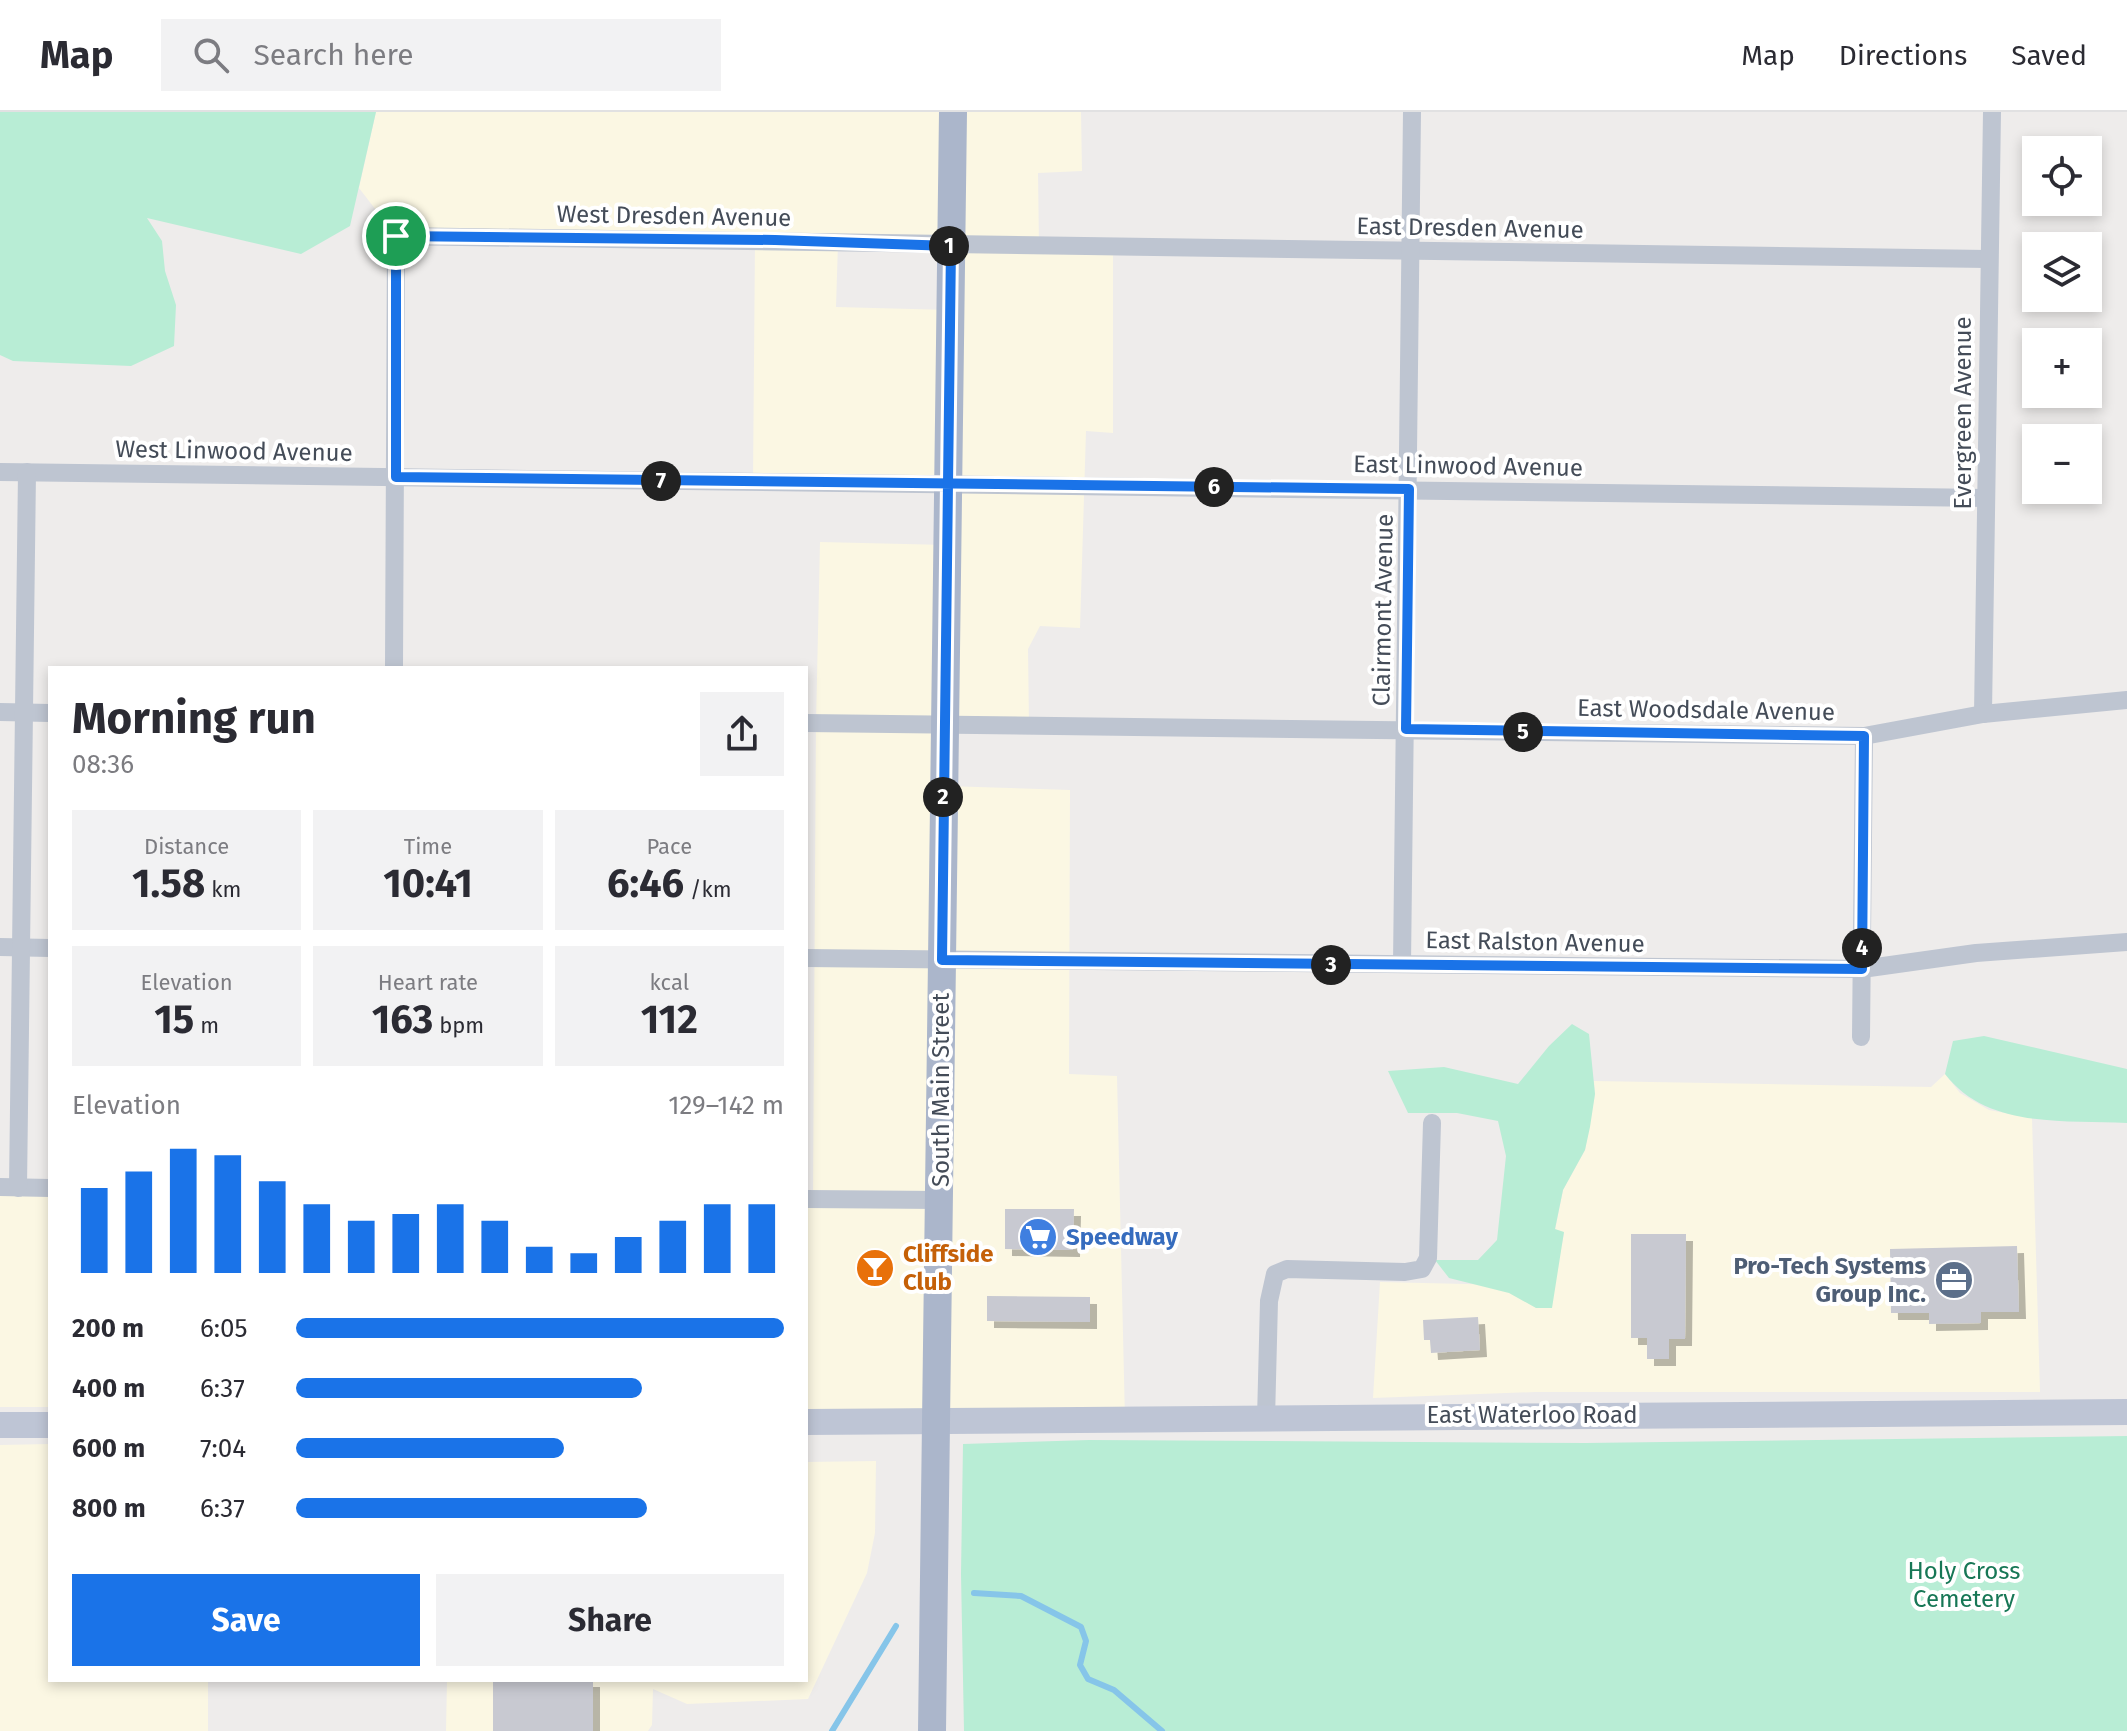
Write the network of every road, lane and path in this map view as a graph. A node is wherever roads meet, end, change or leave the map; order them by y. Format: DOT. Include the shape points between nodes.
graph roads {
  1 [pos="953,112"];
  2 [pos="1412,112"];
  3 [pos="1992,112"];
  4 [pos="951,246"];
  5 [pos="1411,251"];
  6 [pos="1987,259"];
  7 [pos="0,472"];
  8 [pos="27,472"];
  9 [pos="396,477"];
  10 [pos="948,485"];
  11 [pos="1409,489"];
  12 [pos="1986,498"];
  13 [pos="394,666"];
  14 [pos="2127,700"];
  15 [pos="0,712"];
  16 [pos="25,713"];
  17 [pos="48,713"];
  18 [pos="1983,714"];
  19 [pos="808,723"];
  20 [pos="945,725"];
  21 [pos="1406,729"];
  22 [pos="1864,736"];
  23 [pos="2127,942"];
  24 [pos="0,947"];
  25 [pos="21,947"];
  26 [pos="48,948"];
  27 [pos="808,958"];
  28 [pos="942,960"];
  29 [pos="1402,964"];
  30 [pos="1862,969"];
  31 [pos="1861,1037"];
  32 [pos="1432,1123"];
  33 [pos="9,1188"];
  34 [pos="48,1188"];
  35 [pos="808,1199"];
  36 [pos="940,1200"];
  37 [pos="2127,1412"];
  38 [pos="1266,1419"];
  39 [pos="808,1422"];
  40 [pos="937,1422"];
  41 [pos="0,1425"];
  42 [pos="48,1425"];
  43 [pos="932,1731"];
  1 -- 4 [label="main road, South Main Street"];
  2 -- 5 [label="street, Clairmont Avenue"];
  3 -- 6 [label="street, Evergreen Avenue"];
  4 -- 5 [label="street, East Dresden Avenue"];
  4 -- 9 [label="street, West Dresden Avenue" via="396,236"];
  4 -- 10 [label="main road, South Main Street"];
  5 -- 6 [label="street, East Dresden Avenue"];
  5 -- 11 [label="street, Clairmont Avenue"];
  6 -- 12 [label="street, Evergreen Avenue"];
  7 -- 8 [label="street, West Linwood Avenue"];
  8 -- 9 [label="street, West Linwood Avenue"];
  8 -- 16 [label="street"];
  9 -- 10 [label="street, West Linwood Avenue"];
  9 -- 13 [label="street"];
  10 -- 11 [label="street, East Linwood Avenue"];
  10 -- 20 [label="main road, South Main Street"];
  11 -- 12 [label="street, East Linwood Avenue"];
  11 -- 21 [label="street, Clairmont Avenue"];
  12 -- 18 [label="street, Evergreen Avenue"];
  14 -- 18 [label="street, East Woodsdale Avenue"];
  15 -- 16 [label="street"];
  16 -- 17 [label="street"];
  16 -- 25 [label="street"];
  18 -- 22 [label="street, East Woodsdale Avenue"];
  19 -- 20 [label="street, East Woodsdale Avenue"];
  20 -- 21 [label="street, East Woodsdale Avenue"];
  20 -- 28 [label="main road, South Main Street"];
  21 -- 22 [label="street, East Woodsdale Avenue"];
  21 -- 29 [label="street, Clairmont Avenue"];
  22 -- 30 [label="street"];
  23 -- 30 [label="street, East Ralston Avenue" via="1976,953"];
  24 -- 25 [label="street"];
  25 -- 26 [label="street"];
  25 -- 33 [label="street"];
  27 -- 28 [label="street, East Ralston Avenue"];
  28 -- 29 [label="street, East Ralston Avenue"];
  28 -- 36 [label="main road, South Main Street"];
  29 -- 30 [label="street, East Ralston Avenue"];
  30 -- 31 [label="street"];
  32 -- 38 [label="street" via="1428,1258 1422,1269 1287,1269 1271,1281"];
  33 -- 34 [label="street"];
  35 -- 36 [label="street"];
  36 -- 40 [label="main road, South Main Street"];
  37 -- 38 [label="main road, East Waterloo Road"];
  38 -- 40 [label="main road, East Waterloo Road"];
  39 -- 40 [label="main road, East Waterloo Road"];
  40 -- 43 [label="main road, South Main Street"];
  41 -- 42 [label="main road"];
}
